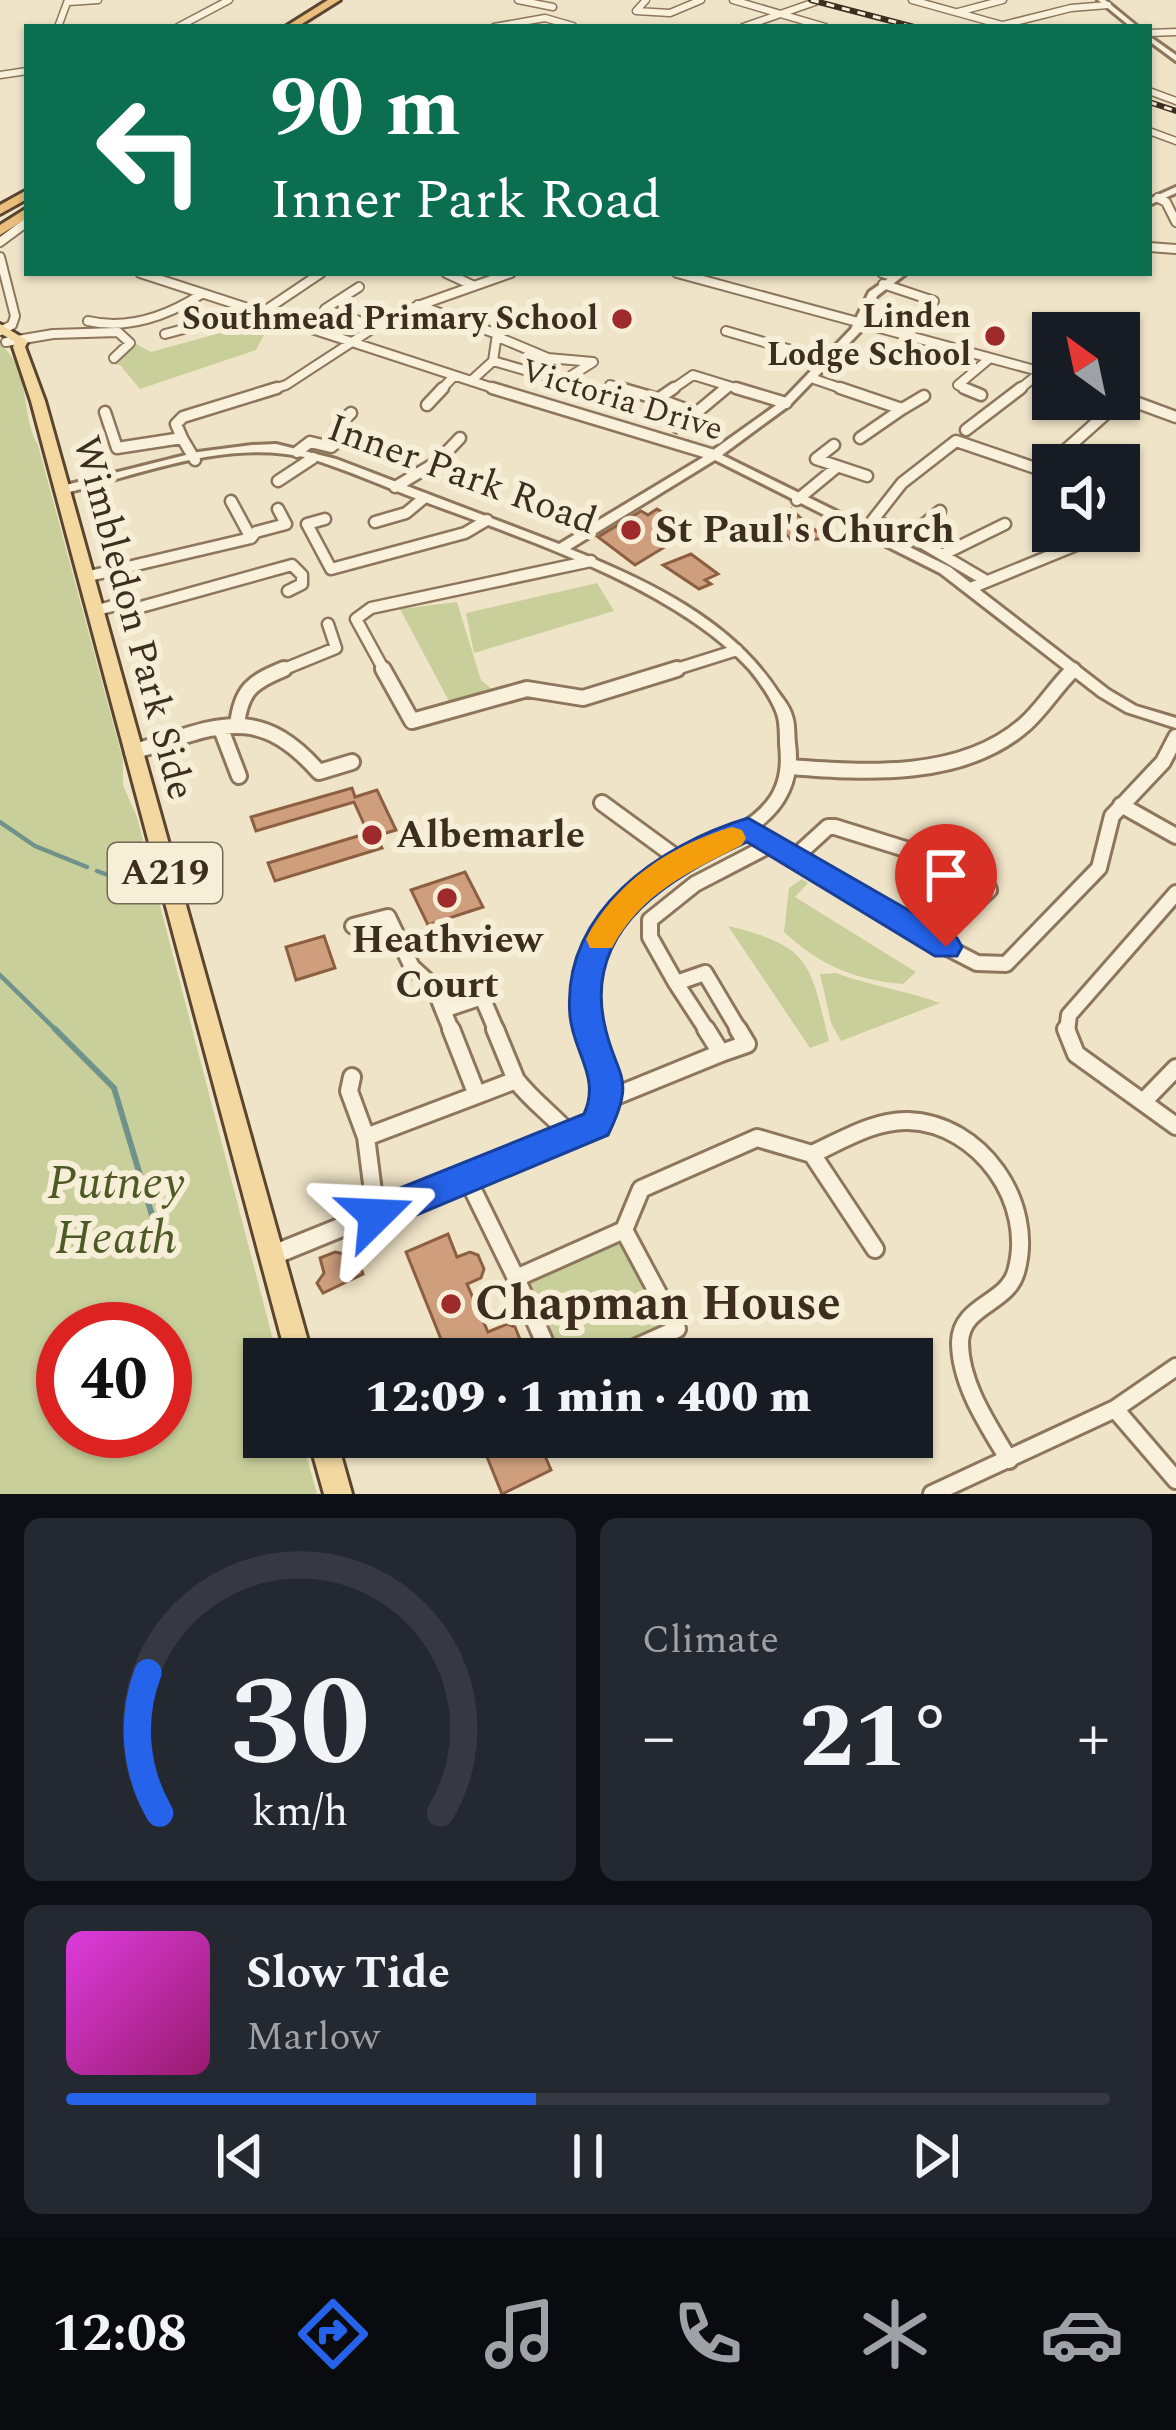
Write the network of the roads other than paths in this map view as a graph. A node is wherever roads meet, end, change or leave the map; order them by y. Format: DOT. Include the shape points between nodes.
graph roads {
  1 [pos="98,0"];
  2 [pos="230,0"];
  3 [pos="335,0"];
  4 [pos="518,0"];
  5 [pos="646,0"];
  6 [pos="701,0"];
  7 [pos="733,0"];
  8 [pos="913,0"];
  9 [pos="1004,0"];
  10 [pos="69,1"];
  11 [pos="815,2"];
  12 [pos="218,3"];
  13 [pos="1105,3"];
  14 [pos="553,7"];
  15 [pos="778,13"];
  16 [pos="957,13"];
  17 [pos="183,24"];
  18 [pos="295,24"];
  19 [pos="517,24"];
  20 [pos="565,24"];
  21 [pos="750,24"];
  22 [pos="815,24"];
  23 [pos="998,24"];
  24 [pos="1013,24"];
  25 [pos="1131,24"];
  26 [pos="1152,40"];
  27 [pos="1176,59"];
  28 [pos="22,72"];
  29 [pos="0,75"];
  30 [pos="1176,190"];
  31 [pos="1154,200"];
  32 [pos="1176,222"];
  33 [pos="24,227"];
  34 [pos="0,242"];
  35 [pos="0,257"];
  36 [pos="148,276"];
  37 [pos="316,276"];
  38 [pos="452,276"];
  39 [pos="502,276"];
  40 [pos="700,276"];
  41 [pos="891,277"];
  42 [pos="474,286"];
  43 [pos="359,287"];
  44 [pos="200,295"];
  45 [pos="418,305"];
  46 [pos="924,309"];
  47 [pos="160,313"];
  48 [pos="260,314"];
  49 [pos="88,321"];
  50 [pos="859,325"];
  51 [pos="374,326"];
  52 [pos="726,331"];
  53 [pos="7,333"];
  54 [pos="165,334"];
  55 [pos="498,337"];
  56 [pos="347,344"];
  57 [pos="114,358"];
  58 [pos="989,359"];
  59 [pos="493,361"];
  60 [pos="829,361"];
  61 [pos="1032,373"];
  62 [pos="454,376"];
  63 [pos="812,378"];
  64 [pos="1032,379"];
  65 [pos="471,382"];
  66 [pos="610,385"];
  67 [pos="727,387"];
  68 [pos="981,395"];
  69 [pos="924,396"];
  70 [pos="658,399"];
  71 [pos="786,403"];
  72 [pos="1140,404"];
  73 [pos="427,405"];
  74 [pos="902,409"];
  75 [pos="105,412"];
  76 [pos="351,413"];
  77 [pos="696,413"];
  78 [pos="1176,418"];
  79 [pos="1100,420"];
  80 [pos="677,427"];
  81 [pos="966,430"];
  82 [pos="860,437"];
  83 [pos="182,438"];
  84 [pos="460,438"];
  85 [pos="1076,444"];
  86 [pos="834,445"];
  87 [pos="297,452"];
  88 [pos="714,455"];
  89 [pos="313,458"];
  90 [pos="195,460"];
  91 [pos="837,467"];
  92 [pos="1032,467"];
  93 [pos="867,476"];
  94 [pos="278,481"];
  95 [pos="395,487"];
  96 [pos="62,490"];
  97 [pos="424,498"];
  98 [pos="797,500"];
  99 [pos="231,501"];
  100 [pos="278,509"];
  101 [pos="940,511"];
  102 [pos="325,519"];
  103 [pos="487,520"];
  104 [pos="873,520"];
  105 [pos="375,522"];
  106 [pos="1005,524"];
  107 [pos="850,525"];
  108 [pos="910,536"];
  109 [pos="251,538"];
  110 [pos="562,548"];
  111 [pos="1059,552"];
  112 [pos="944,554"];
  113 [pos="591,560"];
  114 [pos="85,577"];
  115 [pos="978,584"];
  116 [pos="288,591"];
  117 [pos="93,610"];
  118 [pos="328,624"];
  119 [pos="737,650"];
  120 [pos="1073,670"];
  121 [pos="1176,723"];
  122 [pos="237,725"];
  123 [pos="221,729"];
  124 [pos="1176,737"];
  125 [pos="132,752"];
  126 [pos="352,762"];
  127 [pos="790,766"];
  128 [pos="239,776"];
  129 [pos="602,802"];
  130 [pos="1121,805"];
  131 [pos="748,829"];
  132 [pos="1176,836"];
  133 [pos="772,844"];
  134 [pos="794,858"];
  135 [pos="680,860"];
  136 [pos="1176,893"];
  137 [pos="353,926"];
  138 [pos="935,940"];
  139 [pos="676,983"];
  140 [pos="443,1010"];
  141 [pos="721,1053"];
  142 [pos="1176,1068"];
  143 [pos="352,1078"];
  144 [pos="517,1080"];
  145 [pos="477,1095"];
  146 [pos="608,1099"];
  147 [pos="1143,1102"];
  148 [pos="1176,1126"];
  149 [pos="366,1137"];
  150 [pos="572,1138"];
  151 [pos="812,1154"];
  152 [pos="468,1180"];
  153 [pos="376,1215"];
  154 [pos="624,1230"];
  155 [pos="875,1249"];
  156 [pos="273,1255"];
  157 [pos="516,1278"];
  158 [pos="295,1338"];
  159 [pos="543,1338"];
  160 [pos="657,1338"];
  161 [pos="1176,1367"];
  162 [pos="1115,1409"];
  163 [pos="328,1458"];
  164 [pos="1009,1460"];
  165 [pos="1176,1480"];
  166 [pos="338,1494"];
  167 [pos="932,1494"];
  1 -- 10 [label="street"];
  2 -- 12 [label="street"];
  3 -- 18 [label="highway"];
  4 -- 14 [label="street"];
  5 -- 6 [label="street" via="636,11 670,14"];
  7 -- 15 [label="street"];
  8 -- 16 [label="street"];
  9 -- 16 [label="street"];
  11 -- 15 [label="street"];
  12 -- 17 [label="street"];
  13 -- 24 [label="street"];
  13 -- 25 [label="street"];
  15 -- 21 [label="street"];
  15 -- 22 [label="street"];
  16 -- 23 [label="street"];
  19 -- 20 [label="street"];
  26 -- 27 [label="street"];
  28 -- 29 [label="street"];
  30 -- 31 [label="street"];
  31 -- 32 [label="street" via="1166,202"];
  33 -- 34 [label="street"];
  35 -- 53 [label="street"];
  36 -- 44 [label="street, Victoria Drive"];
  37 -- 48 [label="street"];
  38 -- 42 [label="street"];
  39 -- 42 [label="street"];
  40 -- 50 [label="street"];
  41 -- 46 [label="street" via="938,298"];
  41 -- 50 [label="street"];
  42 -- 45 [label="street"];
  43 -- 51 [label="street" via="325,310"];
  44 -- 47 [label="street"];
  44 -- 48 [label="street, Victoria Drive"];
  45 -- 51 [label="street"];
  45 -- 55 [label="street"];
  47 -- 49 [label="street"];
  47 -- 54 [label="street" via="186,328"];
  48 -- 56 [label="street, Victoria Drive"];
  50 -- 58 [label="street"];
  50 -- 60 [label="street"];
  51 -- 56 [label="street"];
  52 -- 60 [label="street"];
  53 -- 57 [label="street" via="118,332 130,344"];
  53 -- 96 [label="main road, Wimbledon Park Side / A219"];
  55 -- 59 [label="street"];
  55 -- 59 [label="street" via="548,358 582,354 593,362 556,379"];
  56 -- 62 [label="street, Victoria Drive"];
  56 -- 83 [label="street" via="286,386 183,417 176,424"];
  58 -- 61 [label="street"];
  58 -- 68 [label="street" via="958,386"];
  59 -- 65 [label="street"];
  60 -- 63 [label="street"];
  62 -- 65 [label="street, Victoria Drive"];
  62 -- 73 [label="street"];
  63 -- 71 [label="street"];
  63 -- 74 [label="street"];
  64 -- 81 [label="street"];
  65 -- 88 [label="street, Victoria Drive"];
  66 -- 70 [label="street"];
  67 -- 70 [label="street" via="693,375"];
  67 -- 71 [label="street"];
  67 -- 77 [label="street"];
  69 -- 74 [label="street"];
  70 -- 77 [label="street"];
  71 -- 88 [label="street"];
  72 -- 78 [label="street"];
  74 -- 82 [label="street"];
  75 -- 83 [label="street" via="117,448"];
  76 -- 87 [label="street" via="337,426 352,430 332,447 310,442"];
  77 -- 80 [label="street"];
  79 -- 85 [label="street"];
  83 -- 90 [label="street"];
  84 -- 95 [label="street"];
  86 -- 91 [label="street" via="816,459"];
  87 -- 89 [label="street, Inner Park Road"];
  87 -- 90 [label="street, Inner Park Road" via="257,448"];
  88 -- 98 [label="street, Victoria Drive"];
  88 -- 110 [label="street"];
  89 -- 94 [label="street"];
  89 -- 95 [label="street, Inner Park Road"];
  90 -- 96 [label="street, Inner Park Road"];
  91 -- 93 [label="street"];
  91 -- 98 [label="street"];
  92 -- 104 [label="street" via="956,441 902,483"];
  95 -- 97 [label="street, Inner Park Road"];
  96 -- 114 [label="main road, Wimbledon Park Side / A219"];
  97 -- 103 [label="street, Inner Park Road"];
  97 -- 105 [label="street"];
  98 -- 107 [label="street, Victoria Drive"];
  99 -- 109 [label="street"];
  100 -- 109 [label="street" via="286,524"];
  101 -- 108 [label="street"];
  102 -- 103 [label="street" via="307,524 331,569"];
  103 -- 110 [label="street, Inner Park Road"];
  104 -- 107 [label="street"];
  104 -- 108 [label="street"];
  106 -- 112 [label="street"];
  107 -- 115 [label="street, Victoria Drive"];
  108 -- 112 [label="street"];
  109 -- 114 [label="street"];
  110 -- 113 [label="street, Inner Park Road"];
  111 -- 115 [label="street"];
  112 -- 115 [label="street"];
  113 -- 119 [label="street, Inner Park Road" via="660,594"];
  113 -- 119 [label="street" via="356,619 412,721 527,689 583,698"];
  114 -- 117 [label="main road, Wimbledon Park Side / A219"];
  115 -- 120 [label="street, Victoria Drive"];
  116 -- 117 [label="street" via="302,584 292,565 130,610"];
  117 -- 125 [label="main road, Wimbledon Park Side / A219"];
  118 -- 122 [label="street" via="336,648 251,682"];
  119 -- 127 [label="street, Inner Park Road" via="773,689 791,726"];
  120 -- 121 [label="street, Victoria Drive" via="1119,702"];
  120 -- 127 [label="street" via="1016,732 957,759 880,772"];
  122 -- 123 [label="street"];
  122 -- 126 [label="street" via="264,724 282,734 319,772"];
  123 -- 125 [label="street"];
  123 -- 128 [label="street"];
  124 -- 130 [label="street"];
  125 -- 156 [label="main road, Wimbledon Park Side / A219"];
  127 -- 131 [label="street" via="778,801"];
  129 -- 135 [label="street"];
  130 -- 132 [label="street"];
  130 -- 138 [label="street" via="1099,868 1006,964 977,963"];
  131 -- 133 [label="street"];
  131 -- 135 [label="street"];
  133 -- 134 [label="street"];
  133 -- 139 [label="street" via="656,911 650,937"];
  134 -- 138 [label="street"];
  134 -- 138 [label="street" via="835,827 982,873 989,890"];
  135 -- 146 [label="street" via="639,888 595,951 587,1021"];
  136 -- 147 [label="street" via="1065,1028 1076,1054"];
  137 -- 140 [label="street" via="388,917"];
  139 -- 141 [label="street"];
  139 -- 141 [label="street" via="705,973 747,1044"];
  140 -- 144 [label="street" via="482,997"];
  140 -- 145 [label="street"];
  141 -- 146 [label="street"];
  142 -- 147 [label="street"];
  143 -- 149 [label="street"];
  144 -- 145 [label="street"];
  144 -- 150 [label="street"];
  145 -- 149 [label="street"];
  146 -- 150 [label="street" via="596,1124"];
  147 -- 148 [label="street"];
  149 -- 153 [label="street"];
  150 -- 152 [label="street"];
  151 -- 154 [label="street" via="757,1138 641,1189"];
  151 -- 155 [label="street"];
  151 -- 164 [label="street" via="905,1121 952,1131 1000,1170 1011,1194 1018,1268 961,1330 981,1413"];
  152 -- 153 [label="street"];
  152 -- 157 [label="street"];
  153 -- 156 [label="street"];
  154 -- 157 [label="street"];
  154 -- 160 [label="street" via="677,1329"];
  156 -- 158 [label="main road, A219"];
  157 -- 159 [label="street"];
  161 -- 162 [label="street"];
  162 -- 164 [label="street"];
  162 -- 165 [label="street"];
  163 -- 166 [label="main road"];
  164 -- 167 [label="street"];
}
